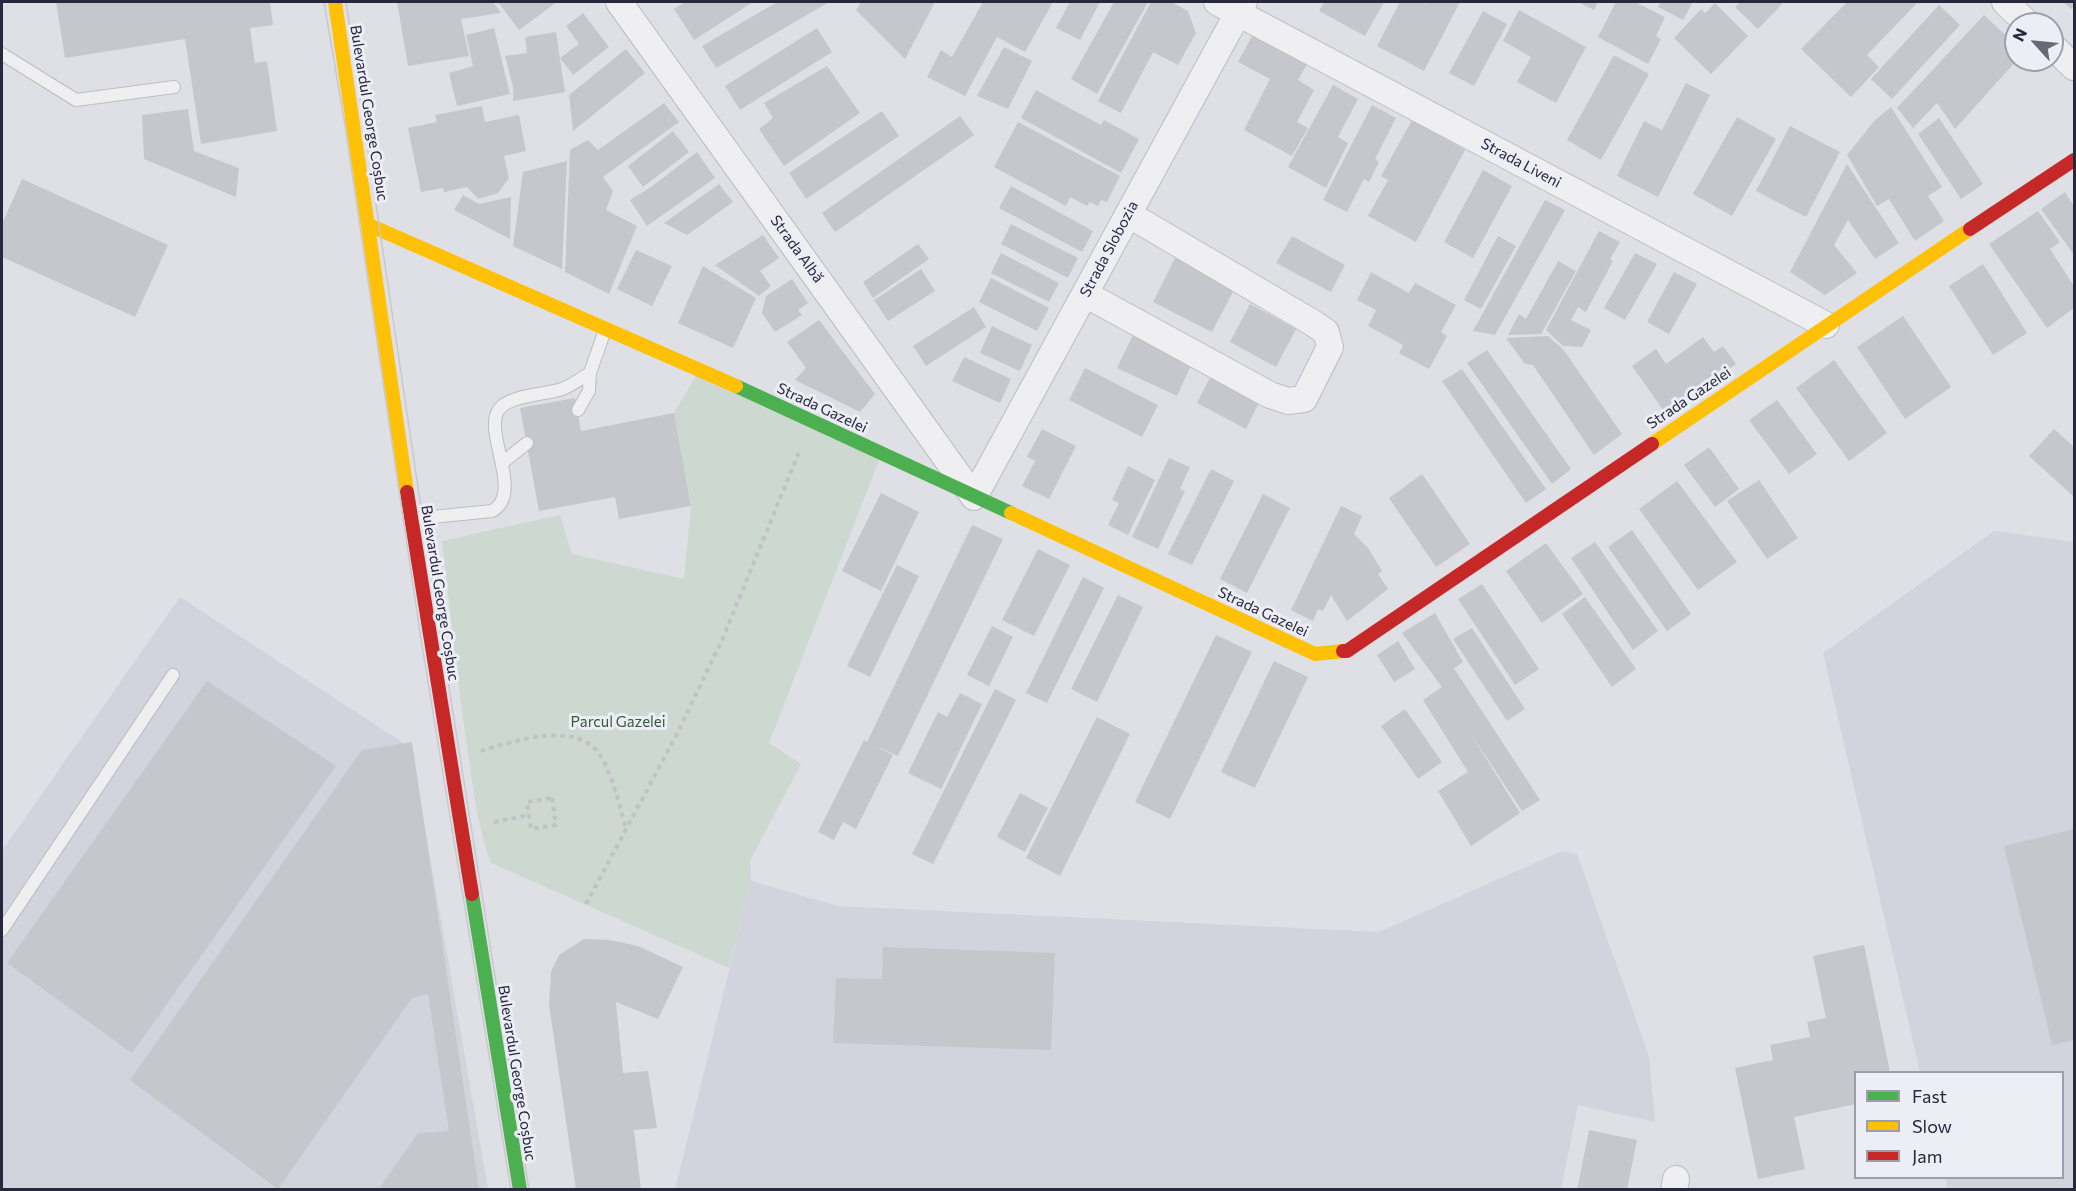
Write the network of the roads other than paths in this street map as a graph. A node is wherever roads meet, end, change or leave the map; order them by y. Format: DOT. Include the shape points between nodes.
graph roads {
  1 [pos="335,2"];
  2 [pos="619,2"];
  3 [pos="1233,5"];
  4 [pos="2,54"];
  5 [pos="174,87"];
  6 [pos="2074,160"];
  7 [pos="1128,214"];
  8 [pos="369,225"];
  9 [pos="1085,294"];
  10 [pos="1826,325"];
  11 [pos="606,329"];
  12 [pos="590,373"];
  13 [pos="578,410"];
  14 [pos="527,443"];
  15 [pos="502,463"];
  16 [pos="974,497"];
  17 [pos="411,519"];
  18 [pos="173,675"];
  19 [pos="2,930"];
  20 [pos="520,1190"];
  1 -- 8 [label="street, Bulevardul George Coșbuc"];
  2 -- 16 [label="street, Strada Albă"];
  3 -- 7 [label="street, Strada Slobozia"];
  3 -- 10 [label="street, Strada Liveni"];
  4 -- 5 [label="lane" via="76,100"];
  6 -- 10 [label="street, Strada Gazelei"];
  7 -- 9 [label="street, Strada Slobozia"];
  7 -- 9 [label="street" via="1326,332 1330,347 1304,399 1270,395"];
  8 -- 11 [label="street, Strada Gazelei"];
  8 -- 17 [label="street, Bulevardul George Coșbuc"];
  9 -- 16 [label="street, Strada Slobozia"];
  10 -- 16 [label="street, Strada Gazelei" via="1347,651 1315,654"];
  11 -- 12 [label="lane"];
  11 -- 16 [label="street, Strada Gazelei"];
  12 -- 13 [label="lane" via="589,391"];
  12 -- 15 [label="lane" via="564,389 506,402 494,421"];
  14 -- 15 [label="lane"];
  15 -- 17 [label="lane" via="505,497 500,507"];
  17 -- 20 [label="street, Bulevardul George Coșbuc"];
  18 -- 19 [label="lane"];
}
